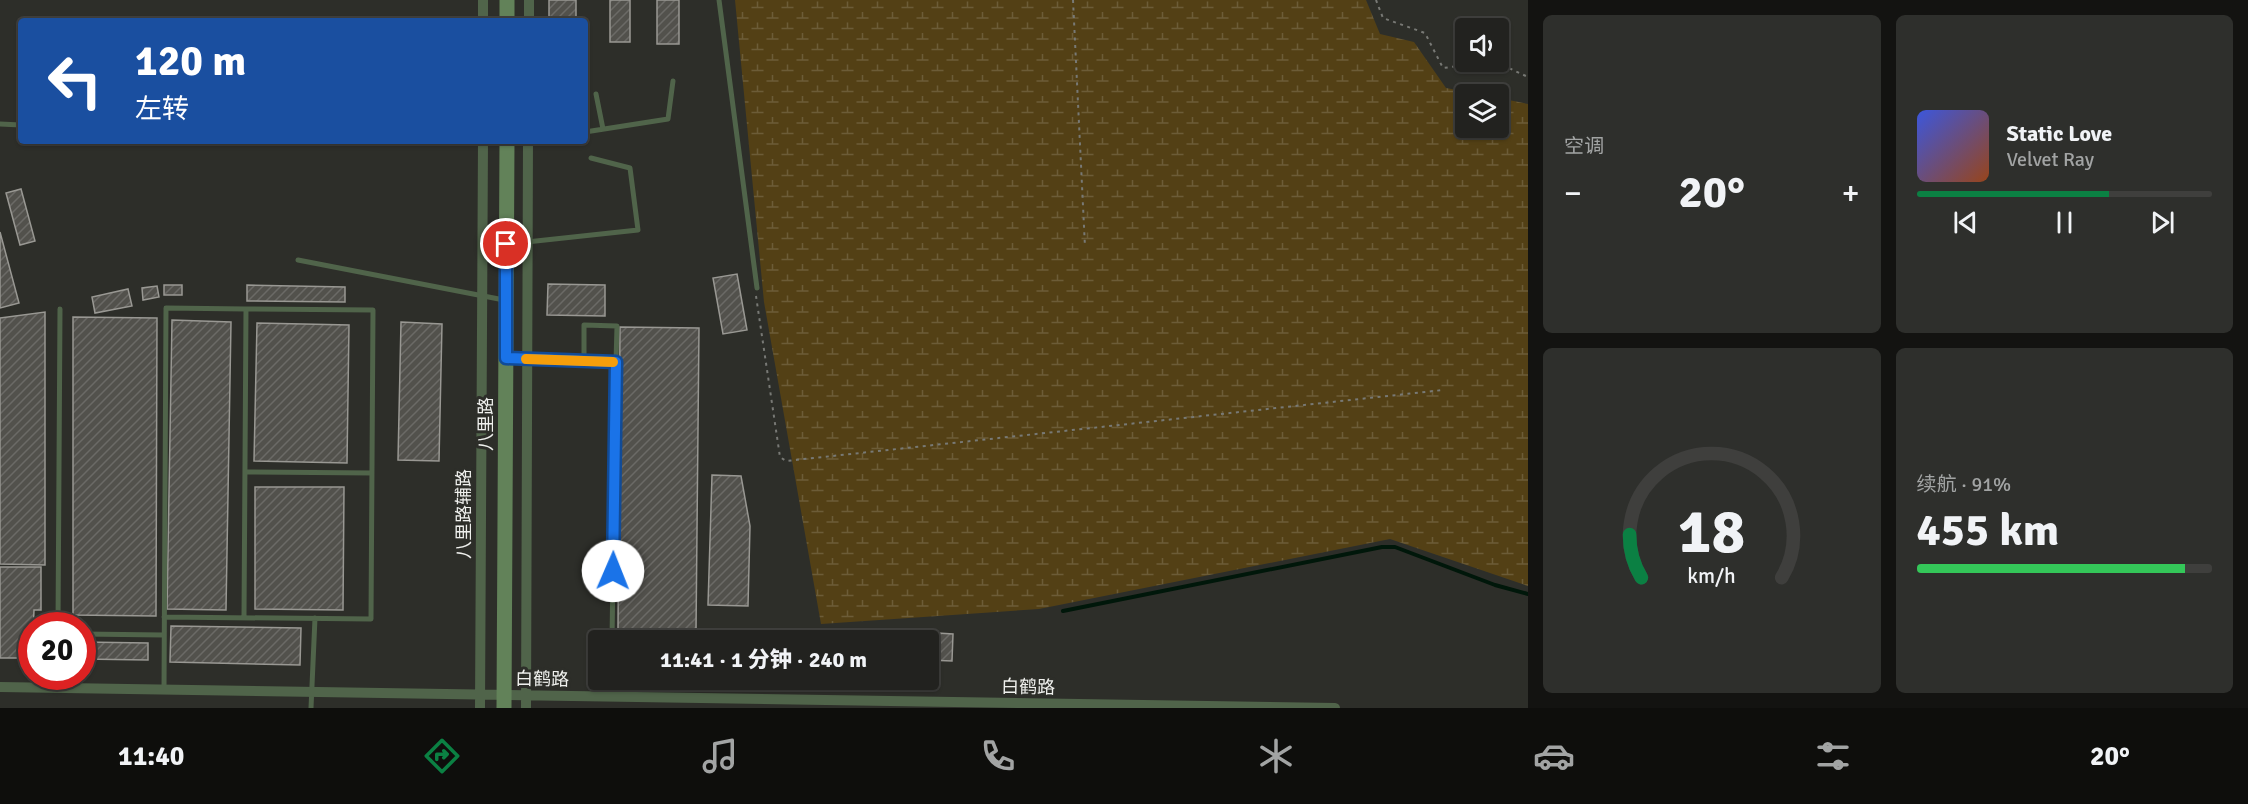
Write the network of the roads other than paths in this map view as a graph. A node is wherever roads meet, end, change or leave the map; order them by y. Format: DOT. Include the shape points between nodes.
graph roads {
  1 [pos="483,0"];
  2 [pos="507,0"];
  3 [pos="529,0"];
  4 [pos="719,0"];
  5 [pos="483,18"];
  6 [pos="507,18"];
  7 [pos="529,18"];
  8 [pos="673,81"];
  9 [pos="596,94"];
  10 [pos="0,124"];
  11 [pos="18,125"];
  12 [pos="603,129"];
  13 [pos="588,132"];
  14 [pos="483,144"];
  15 [pos="507,144"];
  16 [pos="528,144"];
  17 [pos="591,158"];
  18 [pos="528,242"];
  19 [pos="506,244"];
  20 [pos="298,260"];
  21 [pos="757,288"];
  22 [pos="482,296"];
  23 [pos="506,300"];
  24 [pos="60,309"];
  25 [pos="246,309"];
  26 [pos="506,358"];
  27 [pos="527,359"];
  28 [pos="584,361"];
  29 [pos="616,362"];
  30 [pos="245,472"];
  31 [pos="372,473"];
  32 [pos="58,612"];
  33 [pos="164,616"];
  34 [pos="244,617"];
  35 [pos="315,618"];
  36 [pos="612,630"];
  37 [pos="96,634"];
  38 [pos="164,634"];
  39 [pos="18,685"];
  40 [pos="96,685"];
  41 [pos="0,687"];
  42 [pos="164,690"];
  43 [pos="313,692"];
  44 [pos="480,695"];
  45 [pos="526,696"];
  46 [pos="504,702"];
  47 [pos="858,704"];
  48 [pos="311,708"];
  49 [pos="480,708"];
  50 [pos="526,708"];
  51 [pos="1335,708"];
  1 -- 5 [label="street"];
  2 -- 6 [label="main road"];
  3 -- 7 [label="street"];
  4 -- 21 [label="lane"];
  8 -- 12 [label="lane" via="668,120"];
  9 -- 12 [label="lane"];
  10 -- 11 [label="lane"];
  12 -- 13 [label="lane"];
  14 -- 22 [label="street, 八里路辅路"];
  15 -- 19 [label="main road, 八里路"];
  16 -- 18 [label="street"];
  17 -- 18 [label="lane" via="630,168 638,230"];
  18 -- 19 [label="lane"];
  18 -- 27 [label="street"];
  19 -- 23 [label="main road, 八里路"];
  20 -- 22 [label="lane"];
  22 -- 23 [label="lane"];
  22 -- 44 [label="street, 八里路辅路"];
  23 -- 26 [label="main road, 八里路"];
  24 -- 32 [label="lane"];
  25 -- 30 [label="lane"];
  25 -- 31 [label="lane" via="373,310"];
  25 -- 33 [label="lane" via="166,308"];
  26 -- 27 [label="lane"];
  26 -- 46 [label="main road, 八里路"];
  27 -- 28 [label="lane"];
  27 -- 45 [label="street"];
  28 -- 29 [label="lane"];
  28 -- 29 [label="lane" via="584,325 617,326"];
  29 -- 36 [label="lane"];
  30 -- 31 [label="lane"];
  30 -- 34 [label="lane"];
  31 -- 35 [label="lane" via="371,619"];
  33 -- 34 [label="lane"];
  33 -- 38 [label="lane"];
  34 -- 35 [label="lane"];
  35 -- 43 [label="lane"];
  37 -- 38 [label="lane"];
  38 -- 42 [label="lane"];
  39 -- 41 [label="street, 白鹤路"];
  40 -- 42 [label="street, 白鹤路"];
  42 -- 43 [label="street, 白鹤路"];
  43 -- 44 [label="street, 白鹤路"];
  43 -- 48 [label="lane"];
  44 -- 46 [label="street, 白鹤路"];
  44 -- 49 [label="street, 八里路辅路"];
  45 -- 46 [label="street, 白鹤路"];
  45 -- 47 [label="street, 白鹤路"];
  45 -- 50 [label="street"];
  47 -- 51 [label="street, 白鹤路"];
}
